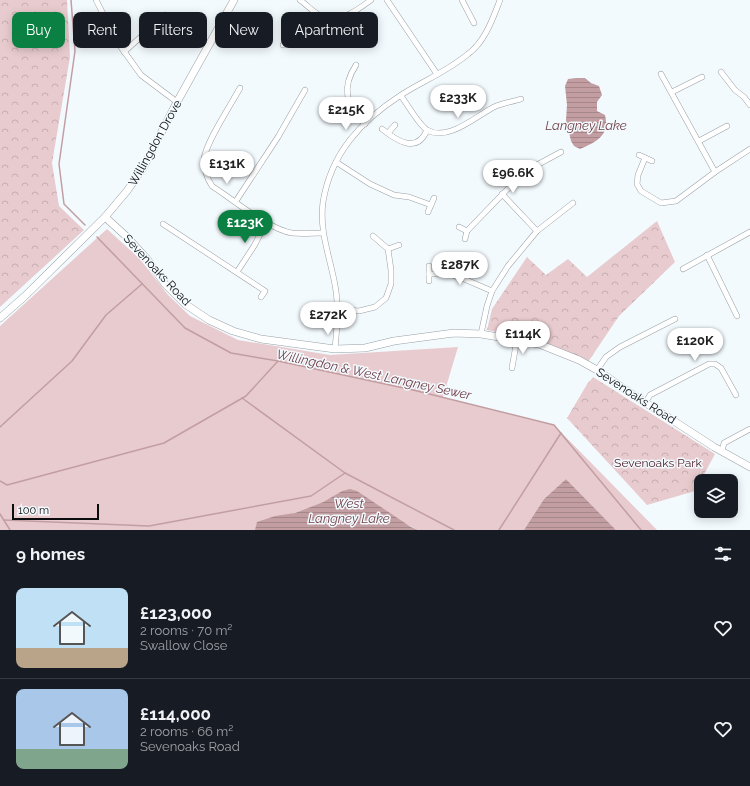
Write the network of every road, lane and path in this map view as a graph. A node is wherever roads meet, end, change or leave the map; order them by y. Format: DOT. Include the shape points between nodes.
graph roads {
  1 [pos="96,0"];
  2 [pos="234,0"];
  3 [pos="300,0"];
  4 [pos="371,0"];
  5 [pos="387,0"];
  6 [pos="462,0"];
  7 [pos="500,0"];
  8 [pos="316,12"];
  9 [pos="354,12"];
  10 [pos="474,23"];
  11 [pos="139,38"];
  12 [pos="124,52"];
  13 [pos="356,65"];
  14 [pos="721,72"];
  15 [pos="437,74"];
  16 [pos="661,74"];
  17 [pos="702,77"];
  18 [pos="240,88"];
  19 [pos="305,90"];
  20 [pos="672,92"];
  21 [pos="401,96"];
  22 [pos="521,99"];
  23 [pos="177,102"];
  24 [pos="750,105"];
  25 [pos="365,124"];
  26 [pos="394,126"];
  27 [pos="727,126"];
  28 [pos="382,129"];
  29 [pos="427,130"];
  30 [pos="388,133"];
  31 [pos="698,141"];
  32 [pos="750,149"];
  33 [pos="561,152"];
  34 [pos="639,155"];
  35 [pos="645,158"];
  36 [pos="652,161"];
  37 [pos="336,162"];
  38 [pos="715,172"];
  39 [pos="502,194"];
  40 [pos="434,198"];
  41 [pos="236,201"];
  42 [pos="573,203"];
  43 [pos="430,205"];
  44 [pos="428,212"];
  45 [pos="105,217"];
  46 [pos="266,223"];
  47 [pos="163,224"];
  48 [pos="459,227"];
  49 [pos="467,231"];
  50 [pos="537,232"];
  51 [pos="750,232"];
  52 [pos="323,233"];
  53 [pos="373,236"];
  54 [pos="465,239"];
  55 [pos="399,245"];
  56 [pos="388,249"];
  57 [pos="707,255"];
  58 [pos="430,266"];
  59 [pos="683,269"];
  60 [pos="237,272"];
  61 [pos="429,274"];
  62 [pos="429,282"];
  63 [pos="492,291"];
  64 [pos="262,297"];
  65 [pos="337,309"];
  66 [pos="737,316"];
  67 [pos="0,318"];
  68 [pos="675,319"];
  69 [pos="481,334"];
  70 [pos="517,339"];
  71 [pos="335,349"];
  72 [pos="512,368"];
  73 [pos="597,370"];
  74 [pos="736,395"];
  75 [pos="645,403"];
  76 [pos="750,429"];
  77 [pos="722,451"];
  78 [pos="750,467"];
  1 -- 12 [label="street"];
  2 -- 23 [label="street, Willingdon Drove"];
  3 -- 8 [label="street"];
  4 -- 9 [label="street"];
  5 -- 15 [label="street"];
  6 -- 10 [label="street"];
  7 -- 15 [label="street" via="482,39 469,54"];
  11 -- 12 [label="street"];
  12 -- 23 [label="street" via="140,75"];
  13 -- 25 [label="street" via="347,83 347,93 350,105"];
  14 -- 24 [label="street"];
  15 -- 21 [label="street"];
  16 -- 20 [label="street"];
  17 -- 20 [label="street"];
  18 -- 41 [label="street" via="206,148 204,160 212,186"];
  19 -- 41 [label="street"];
  20 -- 31 [label="street"];
  21 -- 25 [label="street"];
  21 -- 29 [label="street"];
  22 -- 29 [label="street" via="496,106 448,132"];
  23 -- 45 [label="street, Willingdon Drove" via="143,168"];
  25 -- 37 [label="street" via="347,143"];
  26 -- 30 [label="street"];
  27 -- 31 [label="street"];
  28 -- 30 [label="street"];
  29 -- 30 [label="street" via="419,142 412,144 402,142"];
  31 -- 38 [label="street"];
  32 -- 38 [label="street"];
  33 -- 39 [label="street" via="524,172"];
  34 -- 35 [label="street"];
  35 -- 36 [label="street"];
  35 -- 38 [label="street" via="637,184 641,191 661,203 676,201"];
  37 -- 43 [label="street" via="394,196 409,197"];
  37 -- 52 [label="street" via="323,203"];
  39 -- 49 [label="street"];
  39 -- 50 [label="street"];
  40 -- 43 [label="street"];
  41 -- 46 [label="street"];
  42 -- 50 [label="street"];
  43 -- 44 [label="street"];
  45 -- 67 [label="street, Willingdon Drove"];
  45 -- 71 [label="street, Sevenoaks Road" via="127,237 185,304 209,320 233,331 262,339"];
  46 -- 52 [label="street" via="291,233"];
  46 -- 60 [label="street"];
  47 -- 60 [label="street"];
  48 -- 49 [label="street"];
  49 -- 54 [label="street"];
  50 -- 63 [label="street" via="508,266"];
  51 -- 57 [label="street"];
  52 -- 65 [label="street" via="335,286"];
  53 -- 56 [label="street"];
  55 -- 56 [label="street"];
  56 -- 65 [label="street" via="391,284 386,298 376,307 358,310"];
  57 -- 59 [label="street"];
  57 -- 66 [label="street"];
  58 -- 61 [label="street"];
  60 -- 64 [label="street" via="265,291"];
  61 -- 62 [label="street"];
  61 -- 63 [label="street" via="449,274"];
  63 -- 69 [label="street" via="486,306"];
  65 -- 71 [label="street"];
  68 -- 73 [label="street" via="620,347 606,357"];
  69 -- 70 [label="street, Sevenoaks Road"];
  69 -- 71 [label="street, Sevenoaks Road" via="434,335 365,348"];
  70 -- 72 [label="street"];
  70 -- 73 [label="street, Sevenoaks Road" via="539,344"];
  73 -- 75 [label="street, Sevenoaks Road"];
  74 -- 75 [label="street" via="721,368 709,364 650,395"];
  75 -- 77 [label="street, Sevenoaks Road"];
  76 -- 77 [label="street" via="724,443"];
  77 -- 78 [label="street, Sevenoaks Road"];
}
